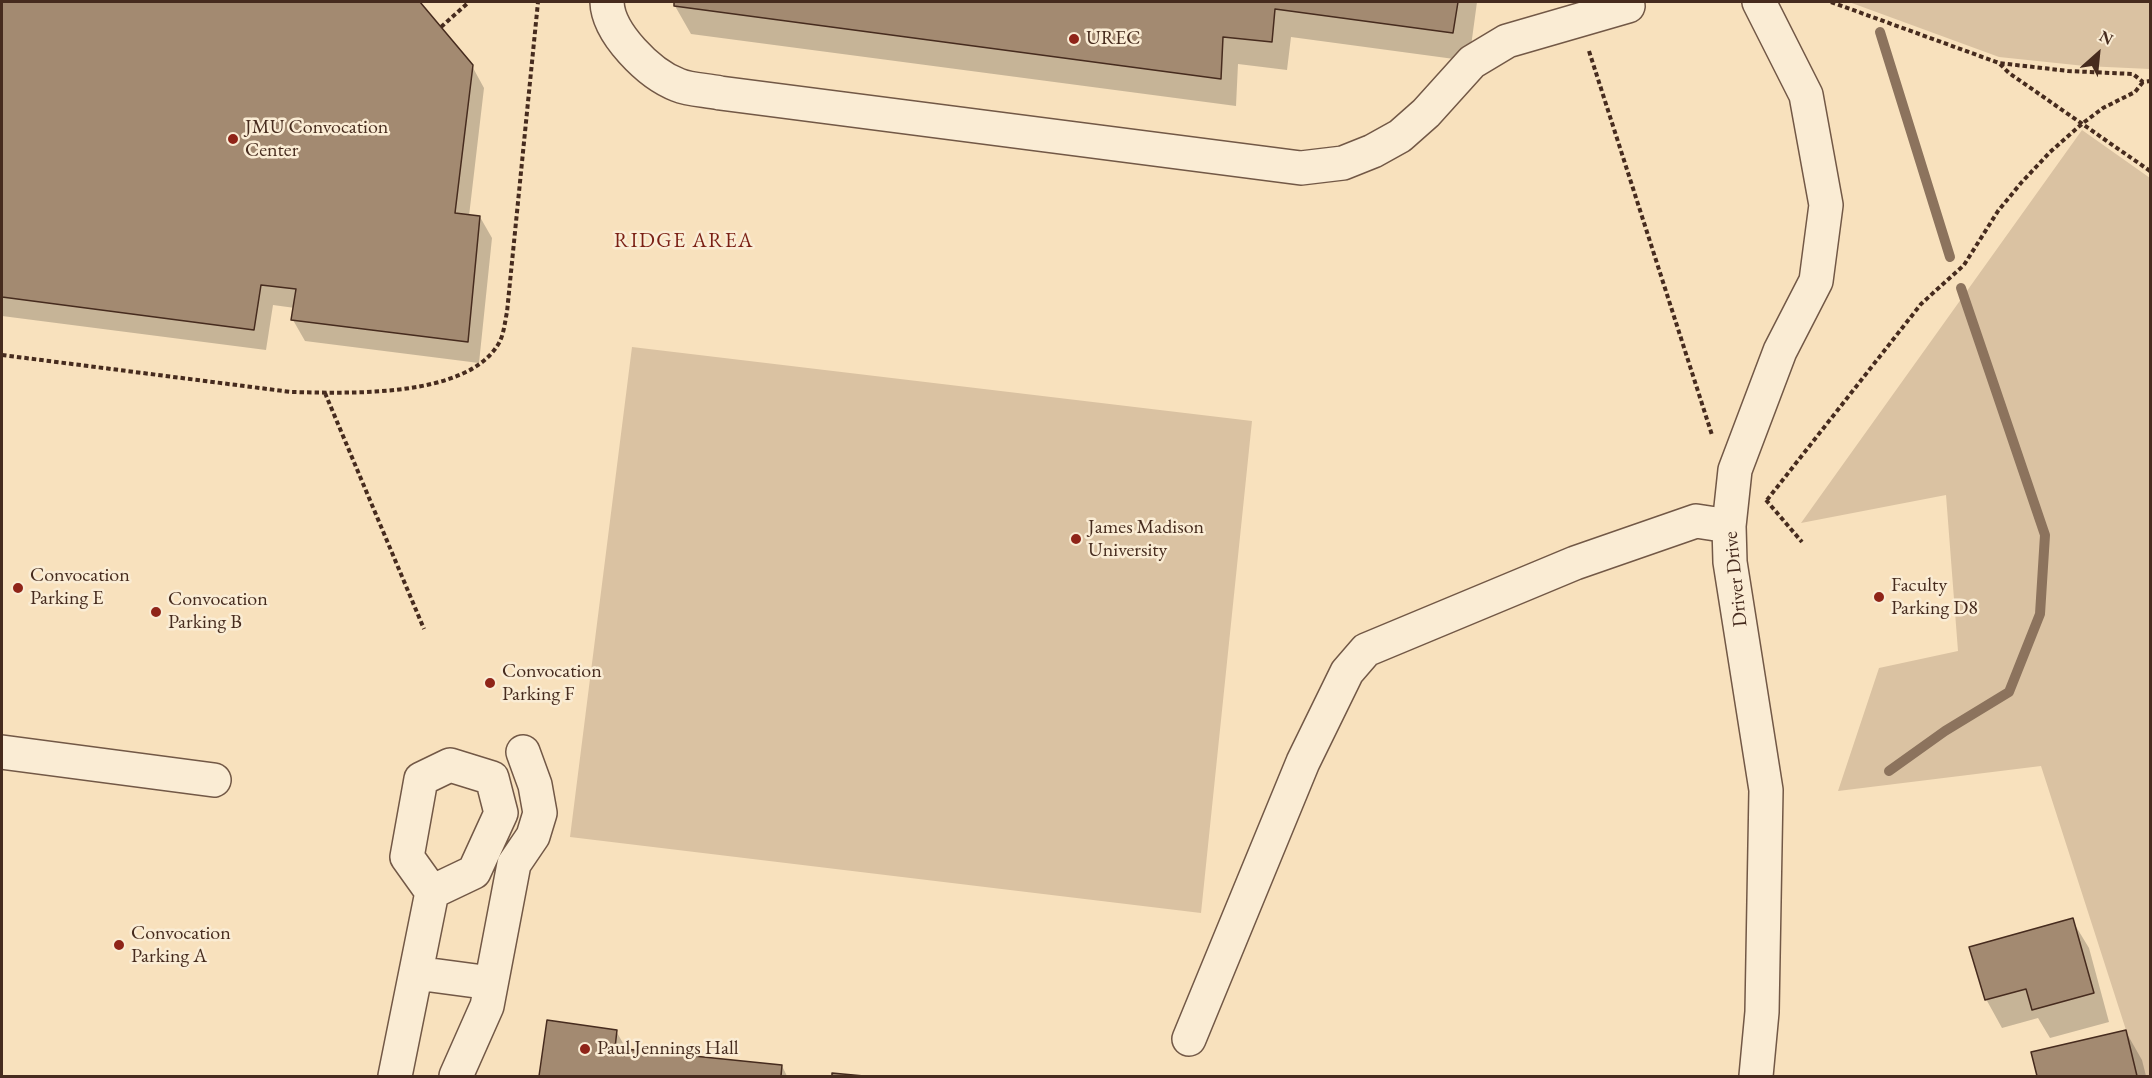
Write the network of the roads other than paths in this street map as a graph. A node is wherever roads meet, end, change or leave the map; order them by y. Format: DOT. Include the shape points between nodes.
graph roads {
  1 [pos="607,2"];
  2 [pos="1759,2"];
  3 [pos="1628,6"];
  4 [pos="1729,526"];
  5 [pos="2,752"];
  6 [pos="523,752"];
  7 [pos="214,780"];
  8 [pos="432,892"];
  9 [pos="416,974"];
  10 [pos="491,983"];
  11 [pos="1189,1039"];
  12 [pos="395,1077"];
  13 [pos="456,1077"];
  14 [pos="1756,1077"];
  1 -- 3 [label="street" via="623,41 644,64 677,85 1301,168 1342,163 1400,136 1472,62 1507,41"];
  2 -- 4 [label="street, Driver Drive" via="1806,95 1826,205 1816,281 1780,351 1735,470"];
  4 -- 11 [label="street" via="1696,521 1575,563 1366,650 1347,672 1308,753"];
  4 -- 14 [label="street, Driver Drive" via="1730,562 1766,790 1762,1012"];
  5 -- 7 [label="street"];
  6 -- 10 [label="street" via="540,813 533,836 513,864"];
  8 -- 9 [label="street"];
  9 -- 10 [label="street"];
  9 -- 12 [label="street"];
  10 -- 13 [label="street" via="487,1006"];
}
